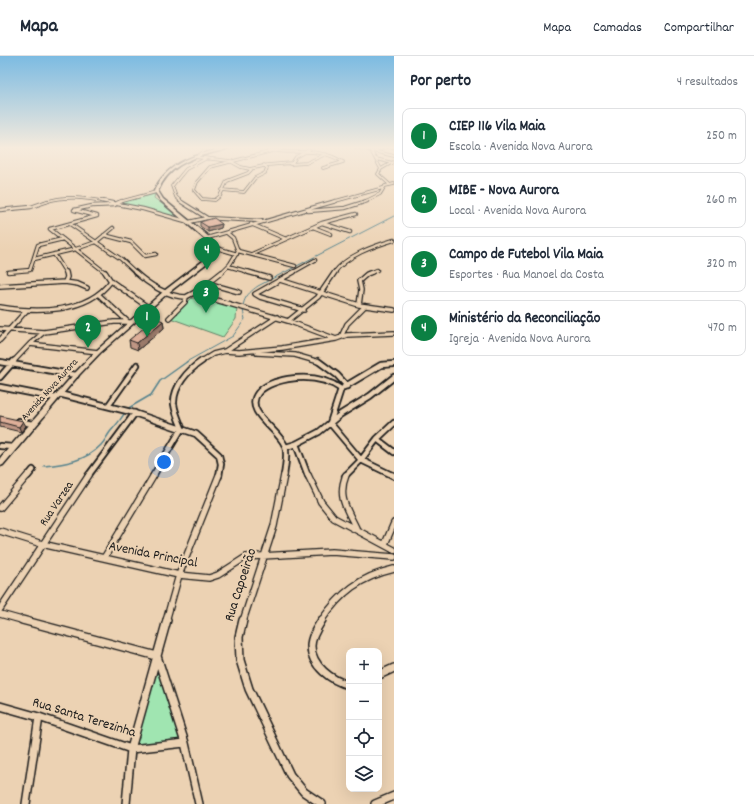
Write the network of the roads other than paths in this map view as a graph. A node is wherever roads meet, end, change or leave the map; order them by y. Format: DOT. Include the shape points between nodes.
graph roads {
  1 [pos="159,182"];
  2 [pos="174,182"];
  3 [pos="197,182"];
  4 [pos="226,182"];
  5 [pos="252,182"];
  6 [pos="387,182"];
  7 [pos="389,184"];
  8 [pos="394,184"];
  9 [pos="383,188"];
  10 [pos="222,190"];
  11 [pos="156,192"];
  12 [pos="116,204"];
  13 [pos="124,205"];
  14 [pos="0,210"];
  15 [pos="300,212"];
  16 [pos="356,214"];
  17 [pos="182,216"];
  18 [pos="174,218"];
  19 [pos="206,218"];
  20 [pos="189,222"];
  21 [pos="261,222"];
  22 [pos="322,223"];
  23 [pos="70,224"];
  24 [pos="251,224"];
  25 [pos="313,227"];
  26 [pos="113,228"];
  27 [pos="227,232"];
  28 [pos="350,232"];
  29 [pos="331,234"];
  30 [pos="104,236"];
  31 [pos="207,238"];
  32 [pos="286,239"];
  33 [pos="63,240"];
  34 [pos="394,240"];
  35 [pos="96,242"];
  36 [pos="213,247"];
  37 [pos="76,249"];
  38 [pos="237,253"];
  39 [pos="54,254"];
  40 [pos="156,254"];
  41 [pos="252,254"];
  42 [pos="34,259"];
  43 [pos="316,260"];
  44 [pos="228,266"];
  45 [pos="294,266"];
  46 [pos="377,270"];
  47 [pos="8,272"];
  48 [pos="269,278"];
  49 [pos="280,280"];
  50 [pos="111,281"];
  51 [pos="65,282"];
  52 [pos="207,283"];
  53 [pos="0,286"];
  54 [pos="86,288"];
  55 [pos="166,292"];
  56 [pos="239,292"];
  57 [pos="322,293"];
  58 [pos="98,294"];
  59 [pos="195,294"];
  60 [pos="186,297"];
  61 [pos="359,305"];
  62 [pos="365,306"];
  63 [pos="0,307"];
  64 [pos="149,308"];
  65 [pos="304,310"];
  66 [pos="394,310"];
  67 [pos="26,311"];
  68 [pos="169,318"];
  69 [pos="277,318"];
  70 [pos="130,321"];
  71 [pos="288,321"];
  72 [pos="0,329"];
  73 [pos="10,330"];
  74 [pos="44,332"];
  75 [pos="394,333"];
  76 [pos="341,337"];
  77 [pos="336,339"];
  78 [pos="0,340"];
  79 [pos="30,344"];
  80 [pos="225,351"];
  81 [pos="98,352"];
  82 [pos="239,352"];
  83 [pos="0,362"];
  84 [pos="12,363"];
  85 [pos="394,364"];
  86 [pos="137,365"];
  87 [pos="76,375"];
  88 [pos="0,377"];
  89 [pos="394,377"];
  90 [pos="347,386"];
  91 [pos="0,387"];
  92 [pos="341,389"];
  93 [pos="57,396"];
  94 [pos="108,406"];
  95 [pos="133,412"];
  96 [pos="13,420"];
  97 [pos="330,423"];
  98 [pos="394,423"];
  99 [pos="32,424"];
  100 [pos="182,428"];
  101 [pos="377,440"];
  102 [pos="296,444"];
  103 [pos="0,446"];
  104 [pos="13,447"];
  105 [pos="286,447"];
  106 [pos="394,452"];
  107 [pos="361,460"];
  108 [pos="0,462"];
  109 [pos="33,470"];
  110 [pos="394,476"];
  111 [pos="0,508"];
  112 [pos="394,523"];
  113 [pos="356,529"];
  114 [pos="0,532"];
  115 [pos="42,544"];
  116 [pos="385,544"];
  117 [pos="394,550"];
  118 [pos="394,556"];
  119 [pos="264,557"];
  120 [pos="104,558"];
  121 [pos="394,569"];
  122 [pos="178,575"];
  123 [pos="0,609"];
  124 [pos="0,614"];
  125 [pos="157,656"];
  126 [pos="394,668"];
  127 [pos="382,674"];
  128 [pos="346,684"];
  129 [pos="0,706"];
  130 [pos="39,717"];
  131 [pos="185,743"];
  132 [pos="131,748"];
  133 [pos="394,796"];
  134 [pos="26,804"];
  135 [pos="126,804"];
  136 [pos="199,804"];
  137 [pos="322,804"];
  138 [pos="375,804"];
  1 -- 11 [label="street"];
  2 -- 19 [label="street" via="173,194 177,199"];
  3 -- 10 [label="street" via="194,188 200,198 218,199"];
  4 -- 10 [label="street"];
  5 -- 10 [label="street" via="243,192"];
  6 -- 7 [label="street"];
  7 -- 8 [label="street"];
  7 -- 9 [label="street"];
  9 -- 15 [label="street"];
  9 -- 15 [label="street" via="376,196 348,207"];
  11 -- 12 [label="street"];
  11 -- 17 [label="street" via="166,204"];
  12 -- 13 [label="street"];
  12 -- 14 [label="street" via="86,197 71,197 58,198 31,207"];
  13 -- 18 [label="street"];
  13 -- 23 [label="street" via="92,206 74,210 97,216"];
  15 -- 21 [label="street"];
  16 -- 22 [label="street"];
  17 -- 18 [label="street"];
  17 -- 20 [label="street"];
  18 -- 20 [label="street"];
  19 -- 20 [label="street"];
  19 -- 21 [label="street"];
  20 -- 31 [label="street"];
  21 -- 24 [label="street"];
  22 -- 25 [label="street"];
  22 -- 28 [label="street"];
  23 -- 33 [label="street" via="50,230"];
  23 -- 35 [label="street"];
  24 -- 27 [label="street"];
  24 -- 32 [label="street"];
  25 -- 29 [label="street"];
  25 -- 32 [label="street"];
  26 -- 30 [label="street"];
  27 -- 31 [label="street"];
  27 -- 38 [label="street" via="233,238"];
  30 -- 35 [label="street"];
  30 -- 40 [label="street" via="131,242 145,256"];
  31 -- 36 [label="street"];
  32 -- 41 [label="street"];
  33 -- 37 [label="street"];
  33 -- 42 [label="street" via="38,245"];
  34 -- 57 [label="street" via="376,246 342,265"];
  35 -- 37 [label="street"];
  35 -- 55 [label="street" via="121,259 140,277"];
  36 -- 38 [label="street"];
  36 -- 55 [label="street, Avenida Nova Aurora" via="205,262"];
  37 -- 39 [label="street"];
  37 -- 50 [label="street" via="106,273"];
  38 -- 41 [label="street"];
  38 -- 44 [label="street"];
  39 -- 42 [label="street"];
  39 -- 51 [label="street" via="66,272"];
  41 -- 45 [label="street"];
  42 -- 47 [label="street" via="30,270"];
  43 -- 49 [label="street"];
  44 -- 48 [label="street"];
  44 -- 52 [label="street"];
  46 -- 61 [label="street" via="359,281"];
  49 -- 57 [label="street"];
  49 -- 65 [label="street" via="256,296"];
  50 -- 58 [label="street"];
  50 -- 64 [label="street"];
  51 -- 53 [label="street"];
  51 -- 54 [label="street"];
  52 -- 56 [label="street"];
  52 -- 59 [label="street"];
  55 -- 60 [label="street" via="177,297"];
  55 -- 64 [label="street, Avenida Nova Aurora"];
  57 -- 61 [label="street"];
  57 -- 65 [label="street"];
  58 -- 67 [label="street" via="56,310"];
  58 -- 70 [label="street"];
  59 -- 60 [label="street"];
  59 -- 69 [label="street"];
  60 -- 68 [label="street" via="185,302"];
  61 -- 62 [label="street"];
  62 -- 66 [label="street"];
  62 -- 76 [label="street" via="345,326"];
  63 -- 67 [label="street"];
  64 -- 70 [label="street, Avenida Nova Aurora"];
  65 -- 71 [label="street"];
  67 -- 73 [label="street"];
  69 -- 71 [label="street"];
  69 -- 80 [label="street"];
  70 -- 74 [label="street"];
  70 -- 81 [label="street, Avenida Nova Aurora"];
  71 -- 77 [label="street"];
  72 -- 73 [label="street"];
  73 -- 74 [label="street"];
  73 -- 78 [label="street"];
  74 -- 79 [label="street"];
  75 -- 76 [label="street"];
  76 -- 77 [label="street"];
  77 -- 82 [label="street"];
  79 -- 81 [label="street"];
  79 -- 84 [label="street"];
  80 -- 82 [label="street"];
  80 -- 100 [label="street" via="213,354 192,368 179,385 174,405"];
  81 -- 87 [label="street, Avenida Nova Aurora"];
  82 -- 90 [label="street" via="307,357 332,369"];
  83 -- 84 [label="street"];
  84 -- 87 [label="street"];
  84 -- 88 [label="street"];
  85 -- 90 [label="street" via="381,365"];
  86 -- 94 [label="street"];
  87 -- 93 [label="street, Avenida Nova Aurora"];
  89 -- 97 [label="street"];
  90 -- 92 [label="street"];
  91 -- 93 [label="street"];
  92 -- 97 [label="street"];
  92 -- 105 [label="street" via="327,381 299,378 278,381 255,397 257,412"];
  93 -- 94 [label="street"];
  93 -- 99 [label="street, Avenida Nova Aurora"];
  94 -- 95 [label="street"];
  95 -- 100 [label="street"];
  95 -- 115 [label="street, Rua Varzea"];
  96 -- 99 [label="street"];
  97 -- 102 [label="street"];
  97 -- 107 [label="street"];
  98 -- 101 [label="street"];
  99 -- 104 [label="street, Avenida Nova Aurora"];
  100 -- 120 [label="street"];
  100 -- 122 [label="street" via="207,442 219,455 221,464 218,478"];
  101 -- 106 [label="street"];
  101 -- 107 [label="street"];
  102 -- 105 [label="street"];
  102 -- 113 [label="street" via="321,504 334,518"];
  103 -- 104 [label="street"];
  104 -- 108 [label="street, Avenida Nova Aurora"];
  105 -- 119 [label="street, Rua Capoeirão" via="284,478 275,522"];
  107 -- 110 [label="street"];
  107 -- 113 [label="street" via="346,474 342,490 343,501"];
  109 -- 111 [label="street"];
  112 -- 116 [label="street"];
  113 -- 116 [label="street"];
  114 -- 115 [label="street, Avenida Principal"];
  115 -- 120 [label="street, Avenida Principal"];
  115 -- 123 [label="street, Rua Varzea"];
  116 -- 117 [label="street"];
  118 -- 119 [label="street, Avenida Principal" via="325,552"];
  119 -- 122 [label="street, Avenida Principal" via="246,557 209,578"];
  119 -- 137 [label="street, Rua Capoeirão" via="239,631 240,660 251,692 286,769 298,786"];
  120 -- 122 [label="street, Avenida Principal"];
  121 -- 128 [label="street" via="356,584 339,598 314,634 311,646 318,667 338,683"];
  122 -- 125 [label="street"];
  124 -- 125 [label="street"];
  125 -- 131 [label="street"];
  125 -- 132 [label="street"];
  126 -- 127 [label="street"];
  129 -- 130 [label="street, Rua Santa Terezinha"];
  130 -- 132 [label="street, Rua Santa Terezinha"];
  130 -- 134 [label="street"];
  131 -- 132 [label="street, Rua Santa Terezinha"];
  131 -- 136 [label="street"];
  132 -- 135 [label="street"];
  133 -- 138 [label="street"];
}
